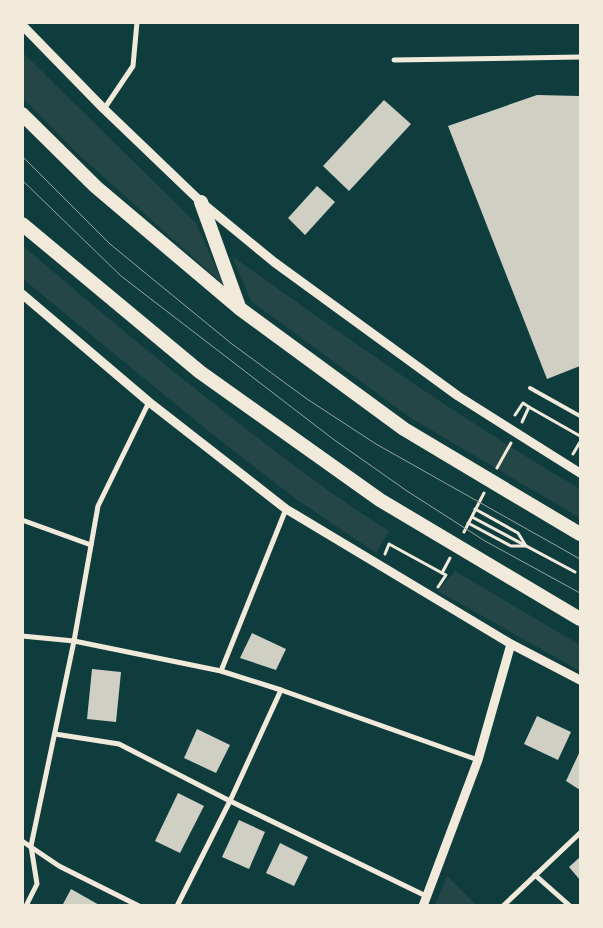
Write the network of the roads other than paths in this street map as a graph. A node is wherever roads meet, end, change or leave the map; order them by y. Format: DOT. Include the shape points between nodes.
graph roads {
  1 [pos="137,22"];
  2 [pos="25,25"];
  3 [pos="580,57"];
  4 [pos="394,60"];
  5 [pos="104,109"];
  6 [pos="22,114"];
  7 [pos="201,202"];
  8 [pos="22,224"];
  9 [pos="22,294"];
  10 [pos="239,308"];
  11 [pos="530,388"];
  12 [pos="149,402"];
  13 [pos="580,416"];
  14 [pos="580,473"];
  15 [pos="286,509"];
  16 [pos="22,520"];
  17 [pos="580,534"];
  18 [pos="91,544"];
  19 [pos="580,619"];
  20 [pos="22,636"];
  21 [pos="74,641"];
  22 [pos="510,644"];
  23 [pos="221,671"];
  24 [pos="580,680"];
  25 [pos="281,690"];
  26 [pos="55,734"];
  27 [pos="478,760"];
  28 [pos="230,802"];
  29 [pos="580,833"];
  30 [pos="22,841"];
  31 [pos="31,846"];
  32 [pos="535,875"];
  33 [pos="426,896"];
  34 [pos="26,906"];
  35 [pos="139,906"];
  36 [pos="177,906"];
  37 [pos="423,906"];
  38 [pos="503,906"];
  39 [pos="570,906"];
  1 -- 5 [label="street" via="133,66"];
  2 -- 5 [label="street"];
  3 -- 4 [label="street"];
  5 -- 7 [label="street"];
  6 -- 10 [label="highway" via="96,187"];
  7 -- 10 [label="highway"];
  7 -- 14 [label="street" via="274,262 458,396"];
  8 -- 19 [label="highway" via="200,372 380,500"];
  9 -- 12 [label="street"];
  10 -- 17 [label="highway" via="404,429"];
  11 -- 13 [label="lane"];
  12 -- 15 [label="street"];
  12 -- 18 [label="street" via="98,506"];
  15 -- 22 [label="street"];
  15 -- 23 [label="street"];
  16 -- 18 [label="street"];
  18 -- 21 [label="street"];
  20 -- 21 [label="street"];
  21 -- 23 [label="street"];
  21 -- 26 [label="street"];
  22 -- 24 [label="street"];
  22 -- 27 [label="street"];
  23 -- 25 [label="street"];
  25 -- 27 [label="street"];
  25 -- 28 [label="street"];
  26 -- 28 [label="street" via="119,744"];
  26 -- 31 [label="street"];
  27 -- 33 [label="street"];
  28 -- 33 [label="street"];
  28 -- 36 [label="street"];
  29 -- 32 [label="street"];
  30 -- 31 [label="street"];
  31 -- 34 [label="street" via="37,884"];
  31 -- 35 [label="street" via="59,866"];
  32 -- 38 [label="street"];
  32 -- 39 [label="street"];
  33 -- 37 [label="street"];
}
